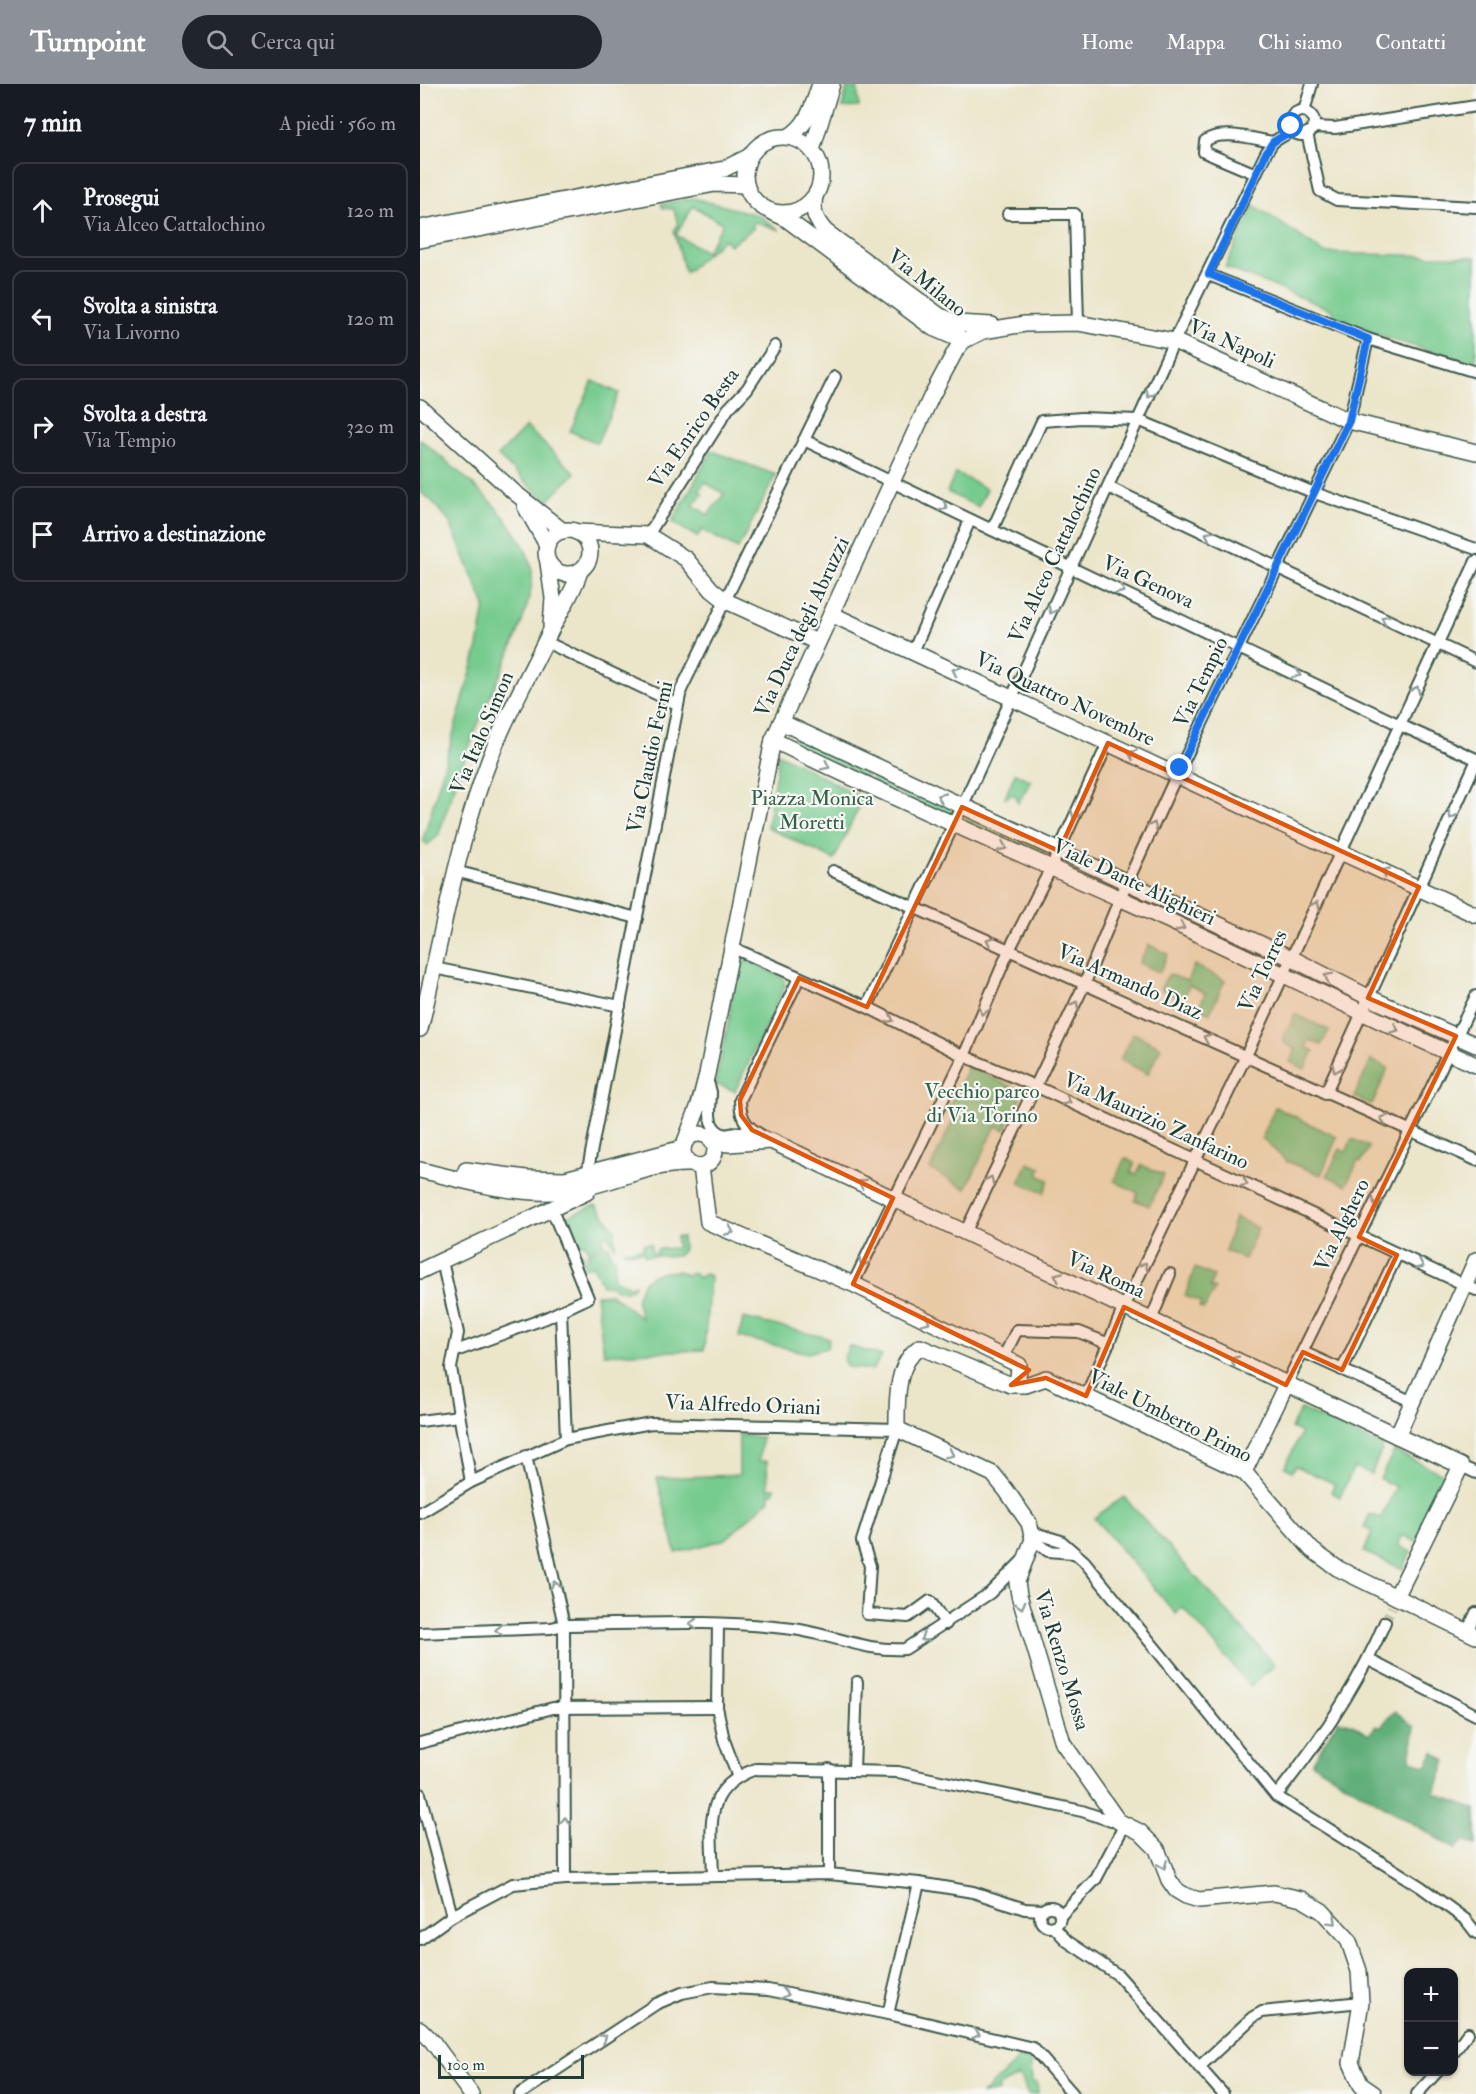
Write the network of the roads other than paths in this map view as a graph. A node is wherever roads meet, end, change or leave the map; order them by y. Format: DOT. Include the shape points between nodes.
graph roads {
  1 [pos="820,84"];
  2 [pos="832,84"];
  3 [pos="1312,84"];
  4 [pos="1476,106"];
  5 [pos="1304,111"];
  6 [pos="1293,130"];
  7 [pos="1310,130"];
  8 [pos="788,137"];
  9 [pos="1273,142"];
  10 [pos="812,150"];
  11 [pos="750,156"];
  12 [pos="1256,174"];
  13 [pos="746,185"];
  14 [pos="815,196"];
  15 [pos="1476,207"];
  16 [pos="774,213"];
  17 [pos="1008,214"];
  18 [pos="420,228"];
  19 [pos="420,240"];
  20 [pos="1209,274"];
  21 [pos="937,322"];
  22 [pos="1078,323"];
  23 [pos="997,328"];
  24 [pos="1368,339"];
  25 [pos="963,341"];
  26 [pos="1174,341"];
  27 [pos="775,346"];
  28 [pos="945,367"];
  29 [pos="1476,372"];
  30 [pos="835,377"];
  31 [pos="420,407"];
  32 [pos="1138,420"];
  33 [pos="1349,421"];
  34 [pos="804,440"];
  35 [pos="1476,452"];
  36 [pos="892,482"];
  37 [pos="1108,487"];
  38 [pos="514,492"];
  39 [pos="1312,492"];
  40 [pos="970,520"];
  41 [pos="992,530"];
  42 [pos="570,531"];
  43 [pos="626,534"];
  44 [pos="648,535"];
  45 [pos="547,546"];
  46 [pos="589,548"];
  47 [pos="1476,549"];
  48 [pos="1476,561"];
  49 [pos="548,563"];
  50 [pos="1072,567"];
  51 [pos="1278,567"];
  52 [pos="580,571"];
  53 [pos="726,600"];
  54 [pos="831,614"];
  55 [pos="548,637"];
  56 [pos="817,642"];
  57 [pos="1437,644"];
  58 [pos="1240,647"];
  59 [pos="913,652"];
  60 [pos="1476,662"];
  61 [pos="1011,697"];
  62 [pos="677,704"];
  63 [pos="781,722"];
  64 [pos="1400,725"];
  65 [pos="773,740"];
  66 [pos="1108,743"];
  67 [pos="1476,760"];
  68 [pos="875,766"];
  69 [pos="1178,774"];
  70 [pos="866,785"];
  71 [pos="962,807"];
  72 [pos="954,825"];
  73 [pos="1059,851"];
  74 [pos="1341,851"];
  75 [pos="1051,868"];
  76 [pos="455,871"];
  77 [pos="833,871"];
  78 [pos="1127,883"];
  79 [pos="1419,887"];
  80 [pos="1120,898"];
  81 [pos="914,908"];
  82 [pos="1476,915"];
  83 [pos="637,918"];
  84 [pos="733,948"];
  85 [pos="1010,950"];
  86 [pos="1291,958"];
  87 [pos="434,968"];
  88 [pos="1282,974"];
  89 [pos="798,978"];
  90 [pos="1085,983"];
  91 [pos="1476,996"];
  92 [pos="1368,997"];
  93 [pos="620,1006"];
  94 [pos="867,1006"];
  95 [pos="1360,1013"];
  96 [pos="420,1029"];
  97 [pos="1456,1036"];
  98 [pos="1476,1045"];
  99 [pos="1449,1053"];
  100 [pos="964,1056"];
  101 [pos="1246,1056"];
  102 [pos="1476,1065"];
  103 [pos="706,1077"];
  104 [pos="1035,1086"];
  105 [pos="1325,1094"];
  106 [pos="752,1130"];
  107 [pos="1412,1130"];
  108 [pos="711,1141"];
  109 [pos="771,1141"];
  110 [pos="684,1145"];
  111 [pos="420,1160"];
  112 [pos="1476,1160"];
  113 [pos="1196,1161"];
  114 [pos="696,1165"];
  115 [pos="420,1170"];
  116 [pos="586,1174"];
  117 [pos="609,1182"];
  118 [pos="893,1198"];
  119 [pos="552,1210"];
  120 [pos="965,1233"];
  121 [pos="1359,1237"];
  122 [pos="1397,1255"];
  123 [pos="1476,1260"];
  124 [pos="442,1261"];
  125 [pos="420,1271"];
  126 [pos="1170,1274"];
  127 [pos="853,1284"];
  128 [pos="1470,1288"];
  129 [pos="1124,1307"];
  130 [pos="561,1311"];
  131 [pos="1151,1320"];
  132 [pos="1109,1344"];
  133 [pos="456,1351"];
  134 [pos="1303,1352"];
  135 [pos="1003,1358"];
  136 [pos="1342,1370"];
  137 [pos="1011,1385"];
  138 [pos="1287,1385"];
  139 [pos="1086,1396"];
  140 [pos="1413,1402"];
  141 [pos="459,1416"];
  142 [pos="420,1421"];
  143 [pos="897,1429"];
  144 [pos="1397,1436"];
  145 [pos="566,1439"];
  146 [pos="526,1456"];
  147 [pos="1461,1466"];
  148 [pos="1244,1472"];
  149 [pos="1476,1473"];
  150 [pos="471,1482"];
  151 [pos="420,1513"];
  152 [pos="1032,1536"];
  153 [pos="1027,1555"];
  154 [pos="1394,1602"];
  155 [pos="1476,1613"];
  156 [pos="1385,1622"];
  157 [pos="564,1624"];
  158 [pos="718,1624"];
  159 [pos="946,1624"];
  160 [pos="420,1633"];
  161 [pos="1472,1634"];
  162 [pos="1369,1660"];
  163 [pos="857,1682"];
  164 [pos="717,1707"];
  165 [pos="566,1709"];
  166 [pos="1476,1715"];
  167 [pos="420,1743"];
  168 [pos="829,1769"];
  169 [pos="854,1770"];
  170 [pos="737,1775"];
  171 [pos="420,1794"];
  172 [pos="1276,1796"];
  173 [pos="1121,1822"];
  174 [pos="829,1874"];
  175 [pos="713,1876"];
  176 [pos="564,1879"];
  177 [pos="919,1883"];
  178 [pos="1041,1915"];
  179 [pos="452,1917"];
  180 [pos="1056,1918"];
  181 [pos="1476,1933"];
  182 [pos="420,1938"];
  183 [pos="1360,2002"];
  184 [pos="888,2014"];
  185 [pos="420,2029"];
  186 [pos="1468,2033"];
  187 [pos="1458,2047"];
  188 [pos="1199,2067"];
  189 [pos="1433,2076"];
  190 [pos="471,2094"];
  191 [pos="520,2094"];
  192 [pos="1072,2094"];
  193 [pos="1223,2094"];
  194 [pos="1374,2094"];
  195 [pos="1417,2094"];
  1 -- 8 [label="main road" via="808,117 799,131"];
  2 -- 10 [label="main road"];
  3 -- 5 [label="street"];
  4 -- 7 [label="street"];
  5 -- 6 [label="street" via="1291,118"];
  5 -- 7 [label="street" via="1311,115"];
  6 -- 7 [label="street" via="1299,134"];
  6 -- 9 [label="street"];
  7 -- 15 [label="street" via="1320,192 1337,200"];
  8 -- 10 [label="main road"];
  8 -- 11 [label="main road" via="766,141"];
  9 -- 12 [label="street, Via Alceo Cattalochino"];
  9 -- 12 [label="street" via="1240,136 1210,137 1205,141 1204,152"];
  10 -- 14 [label="main road" via="821,173"];
  11 -- 13 [label="main road" via="745,170"];
  11 -- 18 [label="main road" via="724,170"];
  12 -- 20 [label="street, Via Alceo Cattalochino"];
  13 -- 16 [label="main road" via="756,203"];
  13 -- 19 [label="main road" via="715,184"];
  14 -- 16 [label="main road" via="797,211"];
  14 -- 21 [label="main road, Via Milano" via="813,210 825,231"];
  16 -- 21 [label="main road, Via Milano"];
  17 -- 22 [label="street" via="1075,214"];
  20 -- 24 [label="street"];
  20 -- 26 [label="street, Via Alceo Cattalochino"];
  21 -- 23 [label="main road" via="989,323"];
  21 -- 25 [label="main road, Via Milano"];
  21 -- 28 [label="main road" via="945,344"];
  22 -- 23 [label="main road, Via Napoli"];
  22 -- 26 [label="main road, Via Napoli"];
  23 -- 25 [label="main road, Via Napoli"];
  24 -- 29 [label="street"];
  24 -- 33 [label="street, Via Tempio"];
  25 -- 28 [label="main road, Via Duca degli Abruzzi"];
  26 -- 32 [label="street, Via Alceo Cattalochino, one-way"];
  26 -- 33 [label="main road, Via Napoli"];
  27 -- 44 [label="street, Via Enrico Besta" via="747,389 728,409"];
  28 -- 36 [label="main road, Via Duca degli Abruzzi"];
  30 -- 34 [label="street, Via Claudio Fermi"];
  31 -- 38 [label="main road"];
  32 -- 37 [label="street, Via Alceo Cattalochino"];
  32 -- 39 [label="street"];
  32 -- 41 [label="street" via="1042,421"];
  33 -- 35 [label="main road, Via Napoli"];
  33 -- 39 [label="street, Via Tempio"];
  34 -- 36 [label="street, Via Genova"];
  34 -- 53 [label="street, Via Claudio Fermi"];
  36 -- 40 [label="street, Via Genova, one-way"];
  36 -- 54 [label="main road, Via Duca degli Abruzzi"];
  37 -- 50 [label="street, Via Alceo Cattalochino"];
  51 -- 37 [label="street, one-way"];
  38 -- 42 [label="main road"];
  38 -- 45 [label="main road"];
  39 -- 47 [label="street"];
  39 -- 51 [label="street, Via Tempio"];
  40 -- 41 [label="street, Via Genova"];
  40 -- 59 [label="street"];
  41 -- 50 [label="street, Via Genova"];
  42 -- 43 [label="main road"];
  42 -- 45 [label="main road" via="553,536"];
  42 -- 46 [label="main road" via="587,542"];
  43 -- 44 [label="main road"];
  43 -- 46 [label="main road"];
  44 -- 53 [label="main road" via="686,559 712,590"];
  45 -- 49 [label="main road"];
  46 -- 52 [label="main road" via="588,561"];
  48 -- 57 [label="street, Via Torres"];
  49 -- 52 [label="main road" via="566,574"];
  49 -- 55 [label="main road, Via Italo Simon" via="553,598"];
  50 -- 58 [label="street, Via Genova, one-way"];
  50 -- 61 [label="street, Via Alceo Cattalochino, one-way"];
  57 -- 51 [label="street, one-way"];
  51 -- 58 [label="street, Via Tempio"];
  52 -- 55 [label="main road, Via Italo Simon"];
  53 -- 56 [label="main road"];
  53 -- 62 [label="street, Via Claudio Fermi" via="686,677"];
  54 -- 56 [label="main road, Via Duca degli Abruzzi"];
  54 -- 59 [label="main road, Via Quattro Novembre"];
  55 -- 62 [label="street"];
  55 -- 76 [label="main road, Via Italo Simon" via="496,742"];
  56 -- 63 [label="main road, Via Duca degli Abruzzi"];
  57 -- 60 [label="street"];
  64 -- 57 [label="street, Via Torres, one-way"];
  58 -- 64 [label="street, Via Genova, one-way"];
  58 -- 69 [label="street, Via Tempio"];
  61 -- 59 [label="main road, Via Quattro Novembre, one-way"];
  61 -- 66 [label="main road, Via Quattro Novembre"];
  61 -- 71 [label="street, Via Alceo Cattalochino"];
  62 -- 83 [label="street, Via Claudio Fermi"];
  63 -- 65 [label="main road, Via Duca degli Abruzzi"];
  63 -- 68 [label="main road, Viale Dante Alighieri"];
  64 -- 67 [label="street, Via Genova"];
  64 -- 74 [label="street, Via Torres"];
  65 -- 70 [label="main road, Viale Dante Alighieri, one-way"];
  65 -- 84 [label="main road, Via Duca degli Abruzzi"];
  69 -- 66 [label="main road, Via Quattro Novembre, one-way"];
  66 -- 73 [label="street, one-way"];
  67 -- 79 [label="street, one-way"];
  68 -- 70 [label="main road"];
  71 -- 68 [label="main road, Viale Dante Alighieri, one-way"];
  69 -- 74 [label="main road, Via Quattro Novembre"];
  78 -- 69 [label="street, Via Tempio, one-way"];
  70 -- 72 [label="main road, Viale Dante Alighieri"];
  71 -- 72 [label="street, Via Alceo Cattalochino"];
  71 -- 73 [label="main road, Viale Dante Alighieri"];
  72 -- 75 [label="main road, Viale Dante Alighieri, one-way"];
  72 -- 81 [label="street, Via Alceo Cattalochino"];
  73 -- 75 [label="street"];
  73 -- 78 [label="main road, Viale Dante Alighieri"];
  79 -- 74 [label="main road, Via Quattro Novembre, one-way"];
  86 -- 74 [label="street, Via Torres, one-way"];
  75 -- 80 [label="main road, Viale Dante Alighieri"];
  75 -- 85 [label="street"];
  76 -- 83 [label="street"];
  76 -- 87 [label="main road, Via Italo Simon"];
  77 -- 81 [label="street, Via Armando Diaz"];
  78 -- 80 [label="street, Via Tempio"];
  78 -- 86 [label="main road, Viale Dante Alighieri"];
  79 -- 82 [label="main road, Via Quattro Novembre"];
  79 -- 92 [label="street"];
  80 -- 88 [label="main road, Viale Dante Alighieri, one-way"];
  80 -- 90 [label="street, Via Tempio"];
  85 -- 81 [label="street, Via Armando Diaz, one-way"];
  81 -- 94 [label="street, Via Alceo Cattalochino"];
  83 -- 93 [label="street, Via Claudio Fermi"];
  84 -- 89 [label="street, Via Maurizio Zanfarino"];
  84 -- 103 [label="main road, Via Duca degli Abruzzi"];
  85 -- 90 [label="street, Via Armando Diaz"];
  85 -- 100 [label="street, one-way"];
  86 -- 88 [label="street, Via Torres"];
  92 -- 86 [label="main road, Viale Dante Alighieri, one-way"];
  87 -- 93 [label="street"];
  87 -- 96 [label="main road, Via Italo Simon"];
  88 -- 95 [label="main road, Viale Dante Alighieri"];
  88 -- 101 [label="street, Via Torres"];
  89 -- 94 [label="street, Via Maurizio Zanfarino"];
  89 -- 106 [label="street" via="740,1100 741,1115"];
  101 -- 90 [label="street, Via Armando Diaz, one-way"];
  104 -- 90 [label="street, Via Tempio, one-way"];
  91 -- 97 [label="street, Via Alghero"];
  92 -- 95 [label="street"];
  92 -- 97 [label="main road, Viale Dante Alighieri"];
  93 -- 116 [label="street, Via Claudio Fermi"];
  94 -- 100 [label="street, Via Maurizio Zanfarino, one-way"];
  95 -- 99 [label="main road, Viale Dante Alighieri, one-way"];
  95 -- 105 [label="street, one-way"];
  97 -- 98 [label="main road, Viale Dante Alighieri"];
  97 -- 99 [label="street, Via Alghero"];
  99 -- 102 [label="main road, Viale Dante Alighieri"];
  99 -- 107 [label="street, Via Alghero"];
  100 -- 104 [label="street, Via Maurizio Zanfarino"];
  100 -- 118 [label="street"];
  101 -- 105 [label="street, Via Armando Diaz"];
  101 -- 113 [label="street, Via Torres"];
  103 -- 106 [label="street" via="714,1128 725,1135"];
  103 -- 108 [label="main road" via="704,1117"];
  103 -- 110 [label="main road"];
  104 -- 113 [label="street, Via Maurizio Zanfarino, one-way"];
  120 -- 104 [label="street, Via Tempio, one-way"];
  107 -- 105 [label="street, Via Armando Diaz, one-way"];
  106 -- 109 [label="street"];
  107 -- 112 [label="street, Via Armando Diaz"];
  107 -- 121 [label="street, Via Alghero, one-way"];
  108 -- 109 [label="main road, Via Roma"];
  108 -- 110 [label="main road" via="697,1135"];
  108 -- 114 [label="main road" via="715,1148 713,1158"];
  118 -- 109 [label="main road, Via Roma, one-way"];
  110 -- 114 [label="main road" via="685,1157"];
  110 -- 116 [label="main road"];
  111 -- 116 [label="main road" via="476,1173 526,1178 565,1179"];
  113 -- 121 [label="street, Via Maurizio Zanfarino, one-way"];
  129 -- 113 [label="street, Via Torres, one-way"];
  114 -- 117 [label="main road" via="665,1164"];
  114 -- 127 [label="main road, one-way" via="708,1222"];
  115 -- 117 [label="main road" via="517,1190 565,1191"];
  117 -- 119 [label="main road"];
  118 -- 120 [label="main road, Via Roma"];
  118 -- 127 [label="street, one-way"];
  119 -- 124 [label="main road"];
  119 -- 130 [label="street" via="588,1298"];
  129 -- 120 [label="main road, Via Roma, one-way"];
  121 -- 122 [label="street, Via Maurizio Zanfarino"];
  121 -- 134 [label="street, Via Alghero"];
  122 -- 128 [label="street, Via Maurizio Zanfarino, one-way"];
  122 -- 136 [label="street"];
  123 -- 128 [label="main road"];
  124 -- 125 [label="main road"];
  124 -- 133 [label="street" via="458,1333"];
  126 -- 131 [label="street"];
  127 -- 135 [label="main road, one-way"];
  128 -- 140 [label="main road"];
  129 -- 131 [label="main road, Via Roma"];
  129 -- 132 [label="street, Via Torres"];
  130 -- 133 [label="street"];
  130 -- 145 [label="street"];
  138 -- 131 [label="main road, Via Roma, one-way"];
  132 -- 135 [label="street" via="1079,1332 1017,1330"];
  132 -- 139 [label="street, Via Torres"];
  133 -- 141 [label="street" via="451,1368"];
  134 -- 136 [label="street"];
  134 -- 138 [label="street, Via Alghero"];
  135 -- 137 [label="main road" via="1019,1365 1018,1379"];
  136 -- 140 [label="street"];
  137 -- 139 [label="main road, Viale Umberto Primo" via="1046,1378"];
  137 -- 143 [label="main road" via="920,1347 907,1362 898,1389"];
  138 -- 144 [label="main road, Via Roma"];
  138 -- 148 [label="main road, Via Alghero"];
  139 -- 148 [label="main road, Viale Umberto Primo"];
  140 -- 144 [label="main road"];
  141 -- 142 [label="street"];
  141 -- 150 [label="street"];
  143 -- 145 [label="street, Via Alfredo Oriani" via="651,1423"];
  143 -- 152 [label="main road, one-way" via="993,1474 1029,1523"];
  143 -- 159 [label="street" via="862,1541 870,1566 867,1614 908,1617 930,1601"];
  144 -- 147 [label="main road, Via Roma"];
  145 -- 146 [label="street, Via Alfredo Oriani"];
  146 -- 150 [label="street, Via Alfredo Oriani"];
  157 -- 146 [label="street, one-way"];
  147 -- 149 [label="street, Via Roma"];
  147 -- 154 [label="main road"];
  148 -- 154 [label="main road, Viale Umberto Primo" via="1312,1550"];
  150 -- 151 [label="street, Via Alfredo Oriani"];
  152 -- 153 [label="main road, Via Renzo Mossa"];
  152 -- 172 [label="street" via="1061,1541 1084,1561"];
  153 -- 159 [label="street" via="990,1593"];
  153 -- 173 [label="main road, Via Renzo Mossa, one-way" via="1017,1582 1019,1595 1052,1712 1064,1743"];
  154 -- 161 [label="main road, Viale Umberto Primo"];
  155 -- 161 [label="street"];
  156 -- 162 [label="street"];
  158 -- 157 [label="street, one-way"];
  157 -- 160 [label="street, one-way" via="551,1628"];
  157 -- 165 [label="street"];
  159 -- 158 [label="street, one-way" via="916,1644 890,1650 794,1629"];
  158 -- 164 [label="street"];
  162 -- 166 [label="street"];
  162 -- 172 [label="street"];
  163 -- 169 [label="street"];
  164 -- 165 [label="street"];
  164 -- 170 [label="street"];
  165 -- 167 [label="street" via="552,1708"];
  176 -- 165 [label="street, one-way"];
  168 -- 169 [label="street"];
  168 -- 170 [label="street" via="775,1767"];
  168 -- 174 [label="street"];
  169 -- 173 [label="street" via="898,1772"];
  170 -- 175 [label="street" via="724,1786 711,1815"];
  171 -- 179 [label="street"];
  172 -- 181 [label="street" via="1421,1887 1466,1920"];
  173 -- 180 [label="street" via="1096,1879"];
  173 -- 183 [label="main road, Via Renzo Mossa, one-way" via="1140,1832 1156,1849 1169,1880 1186,1896 1199,1899 1274,1893 1302,1899 1322,1911 1348,1939 1359,1971"];
  174 -- 175 [label="street"];
  174 -- 177 [label="street"];
  175 -- 176 [label="street"];
  176 -- 179 [label="street" via="513,1884"];
  177 -- 178 [label="street" via="973,1892"];
  177 -- 184 [label="street"];
  178 -- 180 [label="street" via="1048,1907"];
  178 -- 180 [label="street" via="1046,1926"];
  179 -- 182 [label="street"];
  180 -- 188 [label="street" via="1063,1937 1118,1975"];
  183 -- 188 [label="street" via="1262,2012"];
  183 -- 194 [label="main road, Via Renzo Mossa" via="1350,2063 1361,2085"];
  191 -- 184 [label="street, one-way" via="656,2004 682,1993 713,1987 768,1990"];
  184 -- 192 [label="street, one-way" via="1034,2048"];
  185 -- 190 [label="main road"];
  186 -- 187 [label="street"];
  188 -- 193 [label="street"];
  189 -- 195 [label="street"];
}
